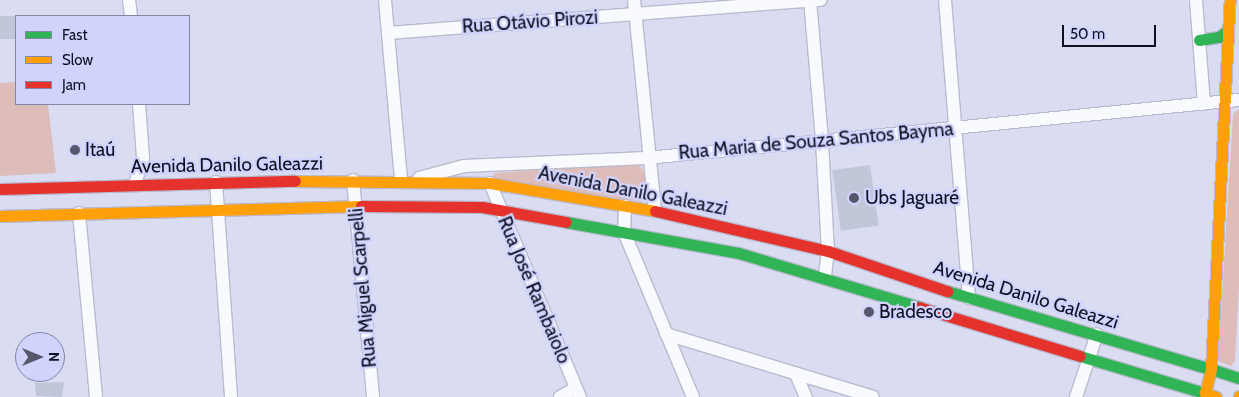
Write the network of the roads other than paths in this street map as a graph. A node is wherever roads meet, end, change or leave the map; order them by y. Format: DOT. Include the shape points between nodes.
graph roads {
  1 [pos="129,0"];
  2 [pos="385,0"];
  3 [pos="634,0"];
  4 [pos="814,0"];
  5 [pos="945,0"];
  6 [pos="1196,0"];
  7 [pos="1230,0"];
  8 [pos="636,14"];
  9 [pos="130,15"];
  10 [pos="1228,30"];
  11 [pos="388,33"];
  12 [pos="1199,40"];
  13 [pos="1239,100"];
  14 [pos="1224,102"];
  15 [pos="1204,104"];
  16 [pos="138,105"];
  17 [pos="955,128"];
  18 [pos="822,141"];
  19 [pos="647,158"];
  20 [pos="353,180"];
  21 [pos="405,181"];
  22 [pos="216,182"];
  23 [pos="490,183"];
  24 [pos="135,184"];
  25 [pos="0,188"];
  26 [pos="355,206"];
  27 [pos="625,206"];
  28 [pos="218,209"];
  29 [pos="500,210"];
  30 [pos="655,211"];
  31 [pos="79,213"];
  32 [pos="0,216"];
  33 [pos="624,232"];
  34 [pos="828,251"];
  35 [pos="825,277"];
  36 [pos="969,298"];
  37 [pos="666,334"];
  38 [pos="1097,334"];
  39 [pos="1089,359"];
  40 [pos="1211,369"];
  41 [pos="796,374"];
  42 [pos="1239,378"];
  43 [pos="578,392"];
  44 [pos="1205,393"];
  45 [pos="96,397"];
  46 [pos="231,397"];
  47 [pos="374,397"];
  48 [pos="560,397"];
  49 [pos="693,397"];
  50 [pos="806,397"];
  51 [pos="873,397"];
  52 [pos="1076,397"];
  53 [pos="1216,397"];
  1 -- 9 [label="street"];
  2 -- 11 [label="street"];
  3 -- 8 [label="street"];
  4 -- 8 [label="street, Rua Otávio Pirozi"];
  4 -- 18 [label="street"];
  5 -- 17 [label="street"];
  6 -- 12 [label="street"];
  7 -- 10 [label="main road"];
  8 -- 11 [label="street, Rua Otávio Pirozi"];
  8 -- 19 [label="street"];
  10 -- 12 [label="main road" via="1219,36"];
  10 -- 14 [label="main road"];
  11 -- 21 [label="street"];
  12 -- 15 [label="street"];
  13 -- 14 [label="street, Rua Maria de Souza Santos Bayma"];
  14 -- 15 [label="street, Rua Maria de Souza Santos Bayma"];
  14 -- 40 [label="main road"];
  15 -- 17 [label="street, Rua Maria de Souza Santos Bayma"];
  16 -- 24 [label="street" via="143,157"];
  17 -- 18 [label="street, Rua Maria de Souza Santos Bayma"];
  17 -- 36 [label="street"];
  18 -- 19 [label="street, Rua Maria de Souza Santos Bayma"];
  18 -- 34 [label="street"];
  19 -- 21 [label="street, Rua Maria de Souza Santos Bayma" via="464,166"];
  19 -- 30 [label="street"];
  20 -- 21 [label="main road, Avenida Danilo Galeazzi"];
  20 -- 22 [label="main road, Avenida Danilo Galeazzi"];
  20 -- 26 [label="street, Rua Miguel Scarpelli"];
  21 -- 23 [label="main road, Avenida Danilo Galeazzi"];
  22 -- 24 [label="main road, Avenida Danilo Galeazzi"];
  22 -- 28 [label="street"];
  23 -- 27 [label="main road, Avenida Danilo Galeazzi"];
  23 -- 29 [label="street, Rua José Rambaiolo"];
  24 -- 25 [label="main road, Avenida Danilo Galeazzi"];
  26 -- 28 [label="main road"];
  26 -- 29 [label="main road" via="438,204"];
  26 -- 47 [label="street, Rua Miguel Scarpelli"];
  27 -- 30 [label="main road, Avenida Danilo Galeazzi"];
  27 -- 33 [label="street"];
  28 -- 31 [label="main road"];
  28 -- 46 [label="street"];
  29 -- 33 [label="main road"];
  29 -- 43 [label="street, Rua José Rambaiolo"];
  30 -- 34 [label="main road, Avenida Danilo Galeazzi"];
  31 -- 32 [label="main road"];
  31 -- 45 [label="street"];
  33 -- 35 [label="main road" via="739,253"];
  33 -- 37 [label="street"];
  34 -- 35 [label="street"];
  34 -- 36 [label="main road, Avenida Danilo Galeazzi"];
  35 -- 39 [label="main road"];
  36 -- 38 [label="main road, Avenida Danilo Galeazzi"];
  37 -- 41 [label="street"];
  37 -- 49 [label="street"];
  38 -- 39 [label="street"];
  38 -- 40 [label="main road, Avenida Danilo Galeazzi"];
  39 -- 44 [label="main road"];
  39 -- 52 [label="street"];
  40 -- 42 [label="main road, Avenida Danilo Galeazzi"];
  40 -- 44 [label="main road"];
  41 -- 50 [label="street"];
  41 -- 51 [label="street"];
  43 -- 48 [label="street"];
  44 -- 53 [label="main road"];
}
